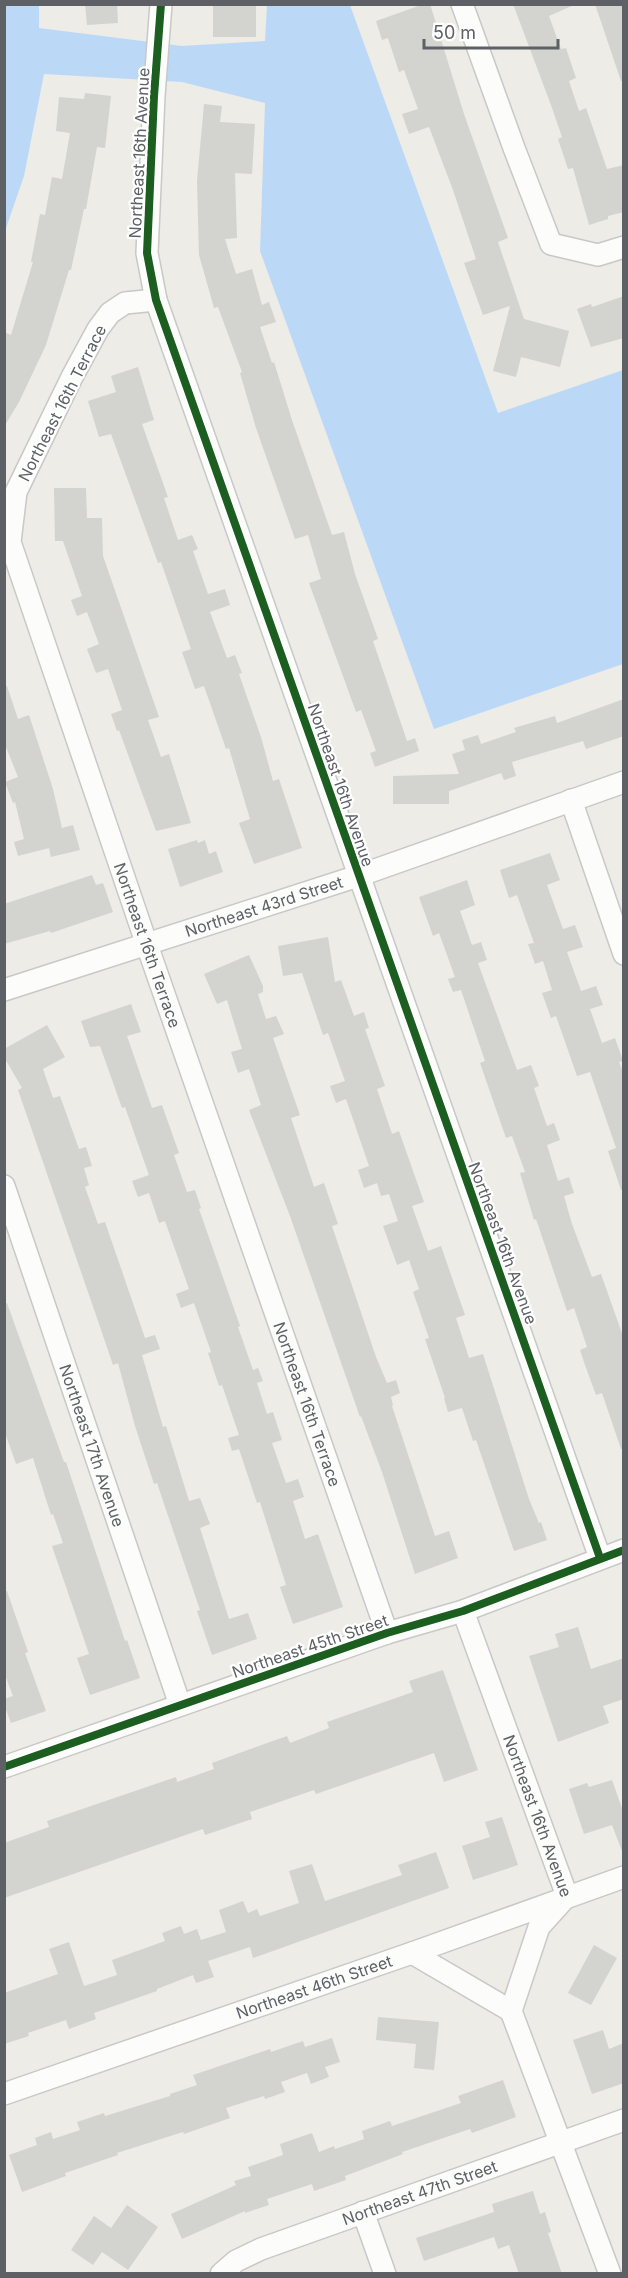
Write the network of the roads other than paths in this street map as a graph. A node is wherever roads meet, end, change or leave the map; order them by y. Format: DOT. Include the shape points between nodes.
graph roads {
  1 [pos="462,4"];
  2 [pos="161,8"];
  3 [pos="624,247"];
  4 [pos="156,300"];
  5 [pos="624,782"];
  6 [pos="571,800"];
  7 [pos="358,876"];
  8 [pos="147,945"];
  9 [pos="624,954"];
  10 [pos="4,990"];
  11 [pos="4,1186"];
  12 [pos="624,1550"];
  13 [pos="600,1558"];
  14 [pos="463,1611"];
  15 [pos="387,1633"];
  16 [pos="180,1705"];
  17 [pos="4,1767"];
  18 [pos="624,1877"];
  19 [pos="567,1896"];
  20 [pos="412,1953"];
  21 [pos="511,2011"];
  22 [pos="4,2094"];
  23 [pos="624,2120"];
  24 [pos="561,2142"];
  25 [pos="363,2212"];
  26 [pos="221,2274"];
  27 [pos="385,2274"];
  28 [pos="610,2274"];
  1 -- 3 [label="street" via="551,244 598,255"];
  2 -- 4 [label="street, Northeast 16th Avenue" via="147,253"];
  4 -- 7 [label="street, Northeast 16th Avenue"];
  4 -- 8 [label="street, Northeast 16th Terrace" via="125,303 110,313 98,329 16,492 10,542"];
  5 -- 6 [label="street, Northeast 43rd Street"];
  6 -- 7 [label="street, Northeast 43rd Street"];
  6 -- 9 [label="street"];
  7 -- 8 [label="street, Northeast 43rd Street"];
  7 -- 13 [label="street, Northeast 16th Avenue"];
  8 -- 10 [label="street, Northeast 43rd Street"];
  8 -- 15 [label="street, Northeast 16th Terrace"];
  11 -- 16 [label="street, Northeast 17th Avenue"];
  12 -- 13 [label="street, Northeast 45th Street"];
  13 -- 14 [label="street, Northeast 45th Street"];
  14 -- 15 [label="street, Northeast 45th Street"];
  14 -- 19 [label="street, Northeast 16th Avenue"];
  15 -- 16 [label="street, Northeast 45th Street"];
  16 -- 17 [label="street, Northeast 45th Street"];
  18 -- 19 [label="street, Northeast 46th Street"];
  19 -- 20 [label="street, Northeast 46th Street"];
  19 -- 21 [label="street, Northeast 16th Avenue" via="539,1927"];
  20 -- 21 [label="street"];
  20 -- 22 [label="street, Northeast 46th Street"];
  21 -- 24 [label="street"];
  23 -- 24 [label="street, Northeast 47th Street"];
  24 -- 25 [label="street, Northeast 47th Street"];
  24 -- 28 [label="street"];
  25 -- 26 [label="street, Northeast 47th Street" via="236,2260"];
  25 -- 27 [label="street"];
}
